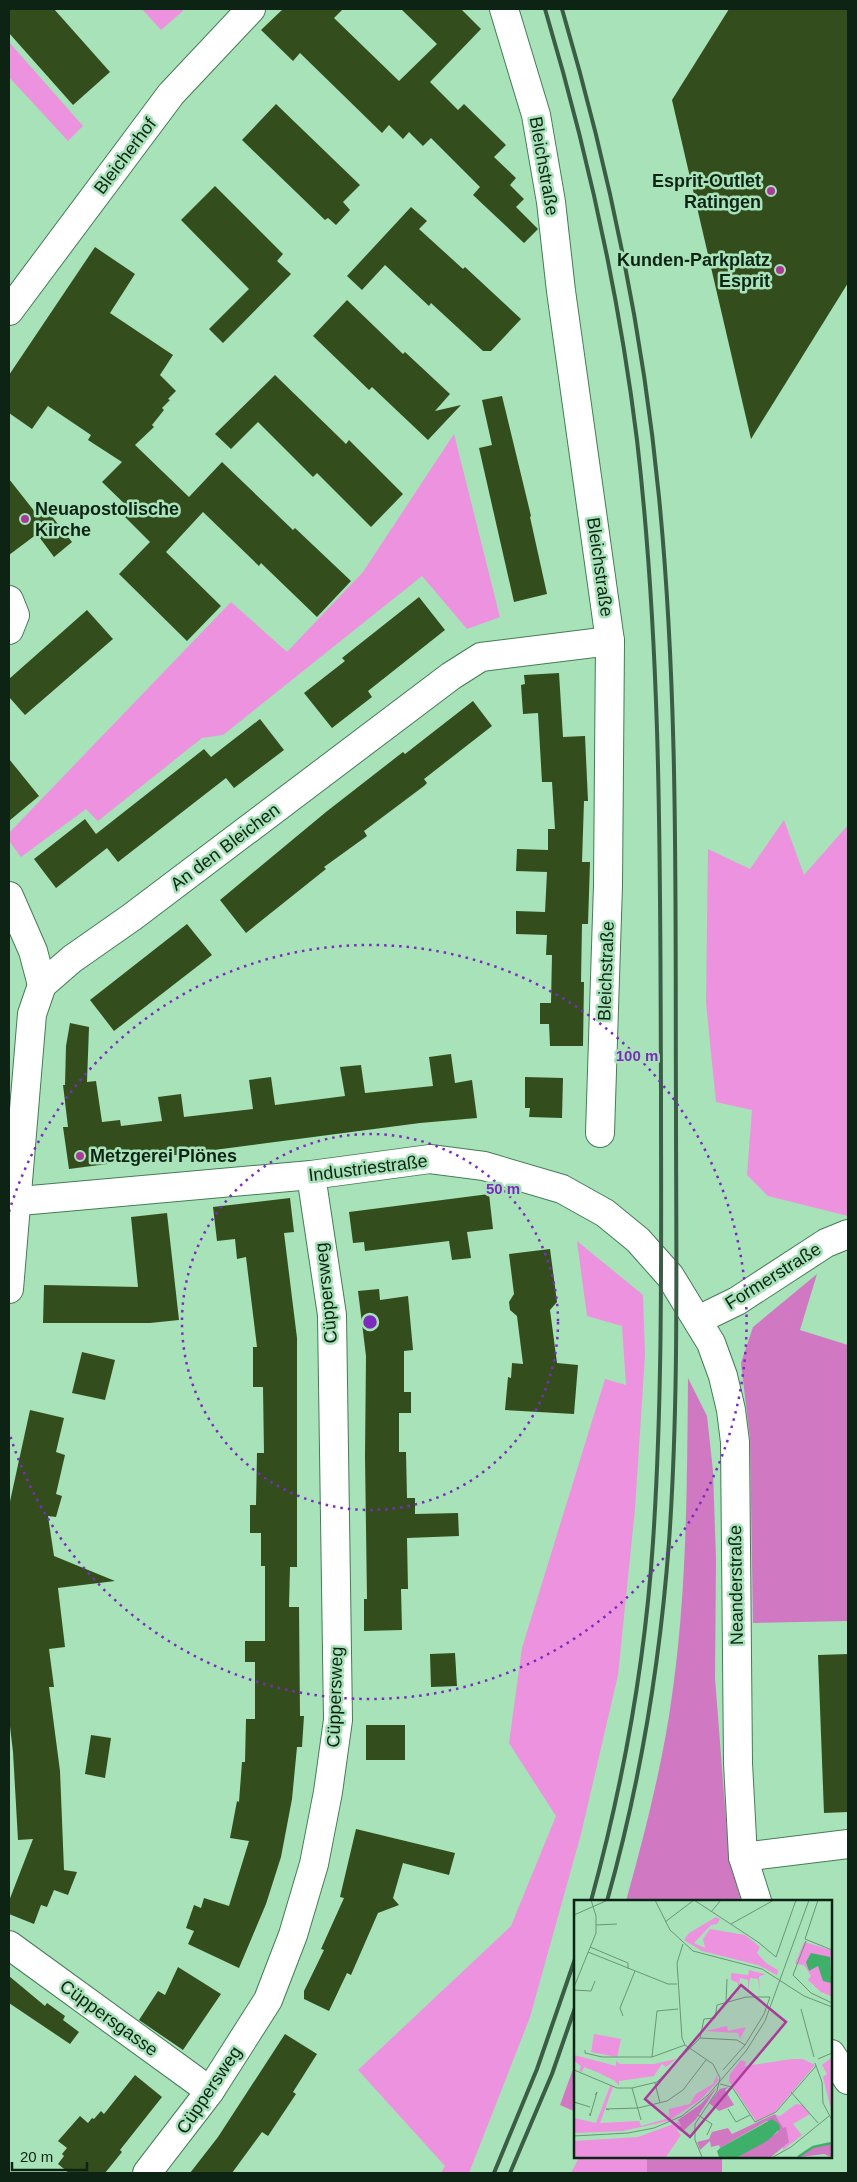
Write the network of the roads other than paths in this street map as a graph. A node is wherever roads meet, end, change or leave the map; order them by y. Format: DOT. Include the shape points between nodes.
graph roads {
  1 [pos="251,9"];
  2 [pos="504,9"];
  3 [pos="9,311"];
  4 [pos="9,600"];
  5 [pos="9,630"];
  6 [pos="610,641"];
  7 [pos="9,896"];
  8 [pos="42,985"];
  9 [pos="600,1133"];
  10 [pos="311,1175"];
  11 [pos="12,1202"];
  12 [pos="848,1234"];
  13 [pos="9,1289"];
  14 [pos="698,1320"];
  15 [pos="848,1844"];
  16 [pos="743,1857"];
  17 [pos="758,1900"];
  18 [pos="9,1945"];
  19 [pos="832,2056"];
  20 [pos="848,2080"];
  21 [pos="210,2091"];
  22 [pos="148,2173"];
  1 -- 3 [label="street, Bleicherhof" via="171,94"];
  2 -- 6 [label="street, Bleichstraße" via="536,116 551,202"];
  4 -- 5 [label="street" via="16,615"];
  6 -- 8 [label="street, An den Bleichen" via="481,657 132,917 72,958"];
  6 -- 9 [label="street, Bleichstraße" via="608,885"];
  7 -- 8 [label="street" via="33,951"];
  8 -- 11 [label="street, An den Bleichen" via="32,1014"];
  10 -- 11 [label="street, Industriestraße"];
  10 -- 14 [label="street, Industriestraße" via="430,1159 484,1166 562,1189 605,1212 638,1240 670,1276"];
  10 -- 21 [label="street, Cüppersweg" via="332,1315 338,1720 314,1864 293,1935 268,2000"];
  11 -- 13 [label="street, An den Bleichen"];
  12 -- 14 [label="street, Formerstraße" via="826,1243 737,1300"];
  14 -- 16 [label="street, Neanderstraße" via="723,1376 734,1442 738,1763"];
  15 -- 16 [label="street"];
  16 -- 17 [label="street, Neanderstraße"];
  18 -- 21 [label="street, Cüppersgasse"];
  19 -- 20 [label="street"];
  21 -- 22 [label="street, Cüppersweg"];
}
